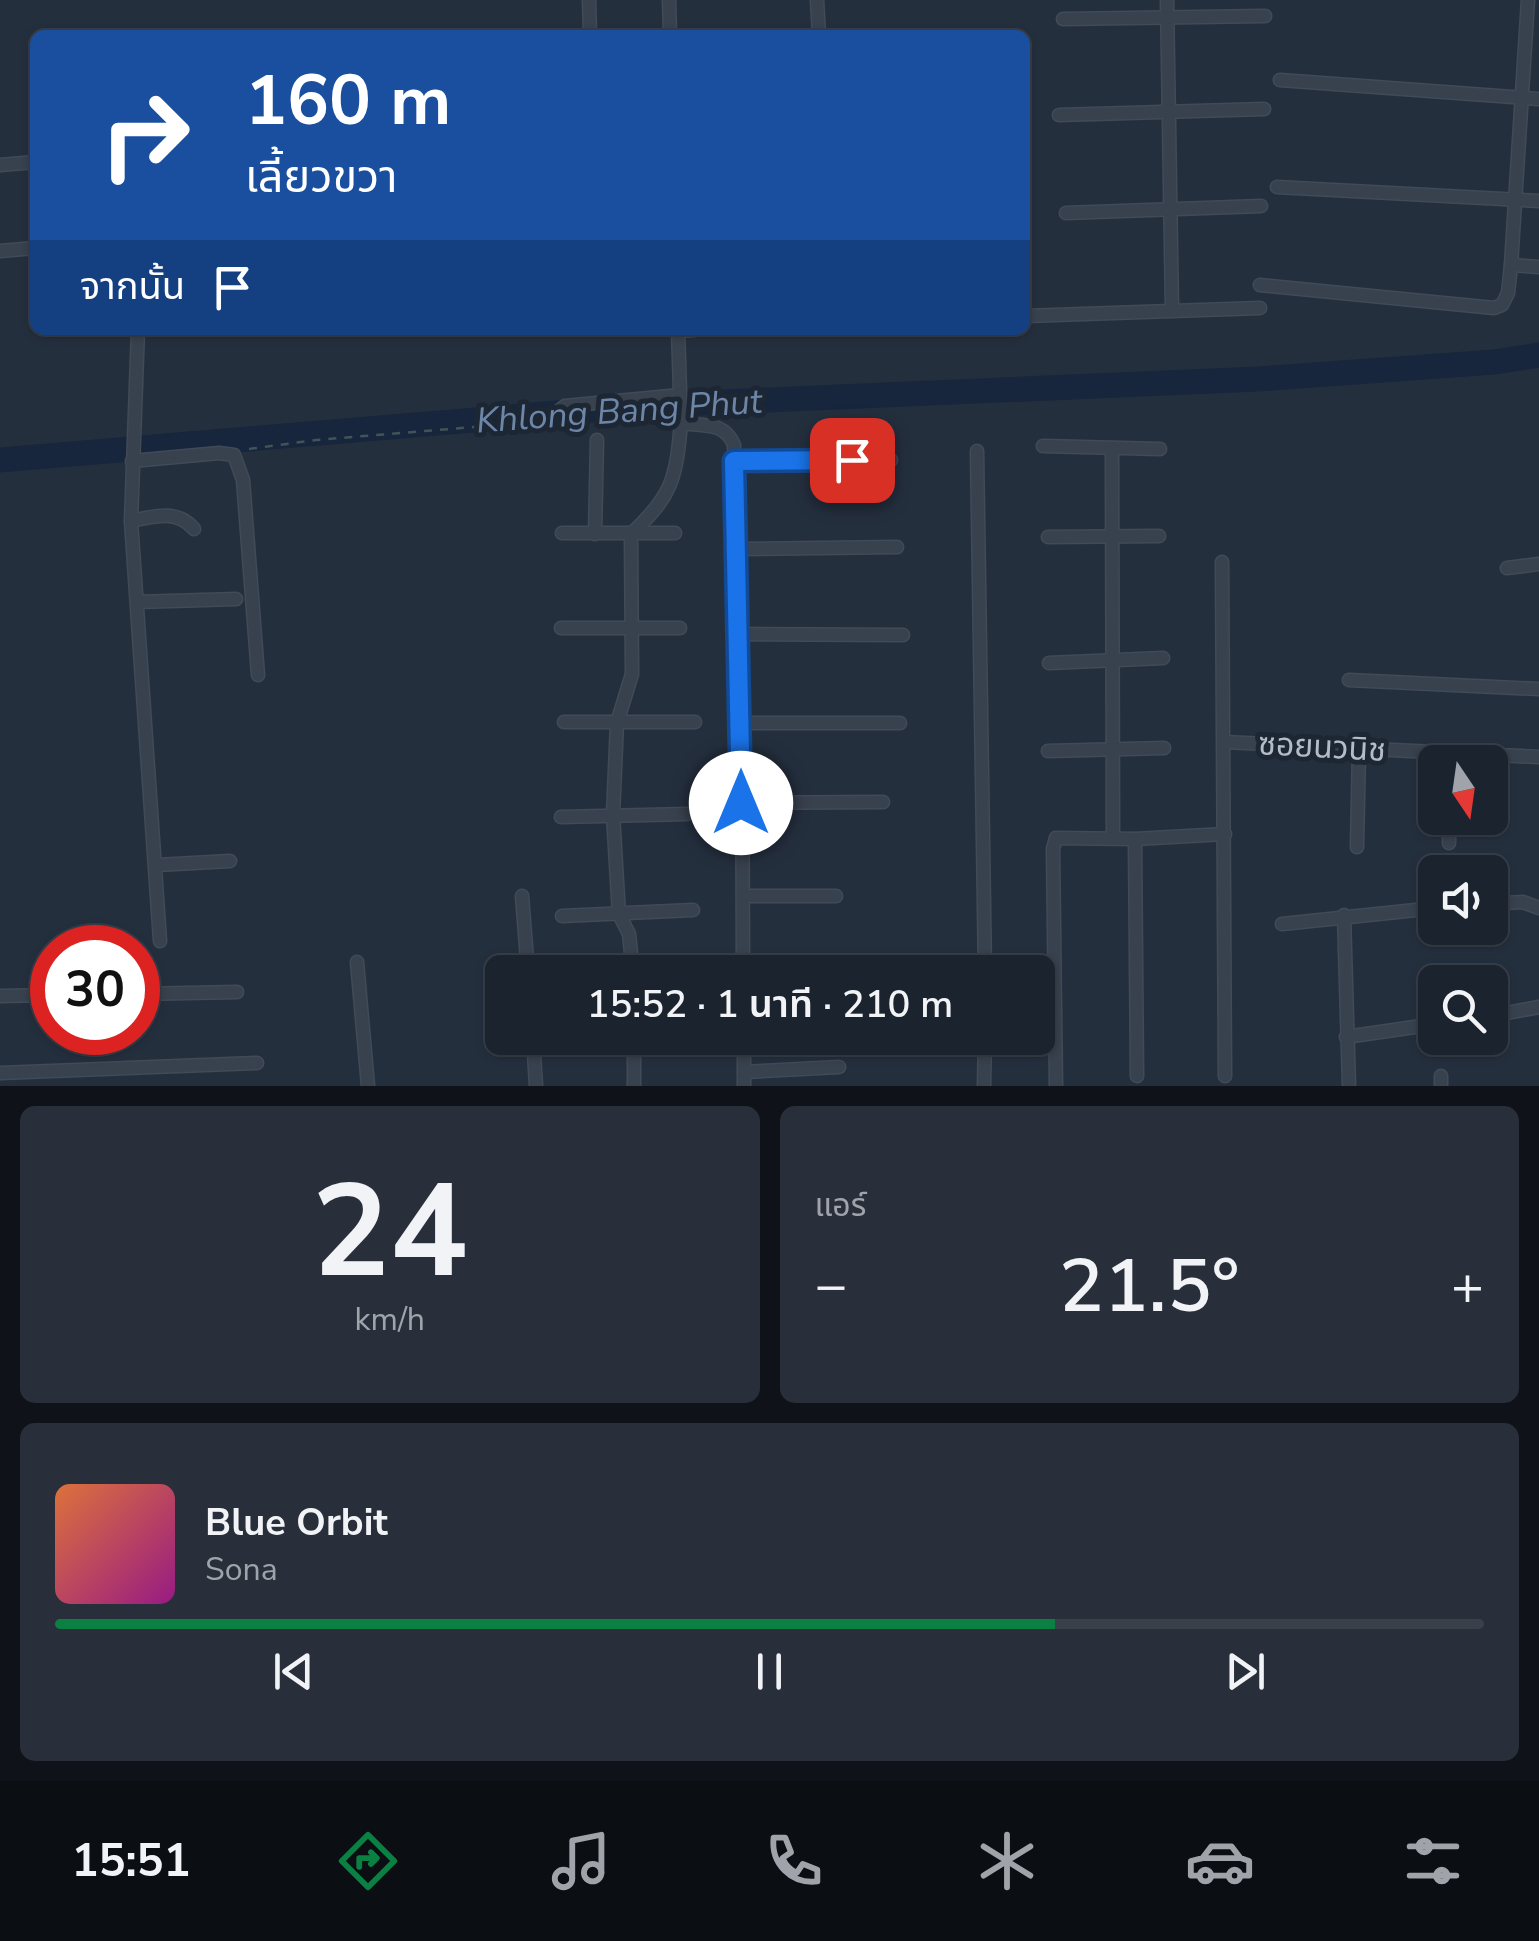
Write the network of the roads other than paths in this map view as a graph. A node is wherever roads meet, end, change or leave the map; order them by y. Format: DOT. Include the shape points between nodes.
graph roads {
  1 [pos="589,0"];
  2 [pos="669,0"];
  3 [pos="817,0"];
  4 [pos="1167,0"];
  5 [pos="1528,0"];
  6 [pos="1265,16"];
  7 [pos="1167,17"];
  8 [pos="1063,19"];
  9 [pos="590,30"];
  10 [pos="670,30"];
  11 [pos="819,30"];
  12 [pos="1280,80"];
  13 [pos="1520,97"];
  14 [pos="1539,99"];
  15 [pos="1264,109"];
  16 [pos="1168,112"];
  17 [pos="1059,115"];
  18 [pos="30,162"];
  19 [pos="0,164"];
  20 [pos="1277,187"];
  21 [pos="1515,199"];
  22 [pos="1539,201"];
  23 [pos="1261,206"];
  24 [pos="1170,209"];
  25 [pos="1066,212"];
  26 [pos="30,248"];
  27 [pos="0,251"];
  28 [pos="1510,266"];
  29 [pos="1539,266"];
  30 [pos="1260,285"];
  31 [pos="1260,308"];
  32 [pos="1172,310"];
  33 [pos="1030,316"];
  34 [pos="138,335"];
  35 [pos="678,335"];
  36 [pos="681,406"];
  37 [pos="546,421"];
  38 [pos="597,440"];
  39 [pos="1043,446"];
  40 [pos="1112,448"];
  41 [pos="1160,449"];
  42 [pos="977,450"];
  43 [pos="133,451"];
  44 [pos="891,460"];
  45 [pos="734,461"];
  46 [pos="131,521"];
  47 [pos="194,529"];
  48 [pos="562,533"];
  49 [pos="676,533"];
  50 [pos="594,534"];
  51 [pos="631,534"];
  52 [pos="1112,536"];
  53 [pos="1159,536"];
  54 [pos="1048,537"];
  55 [pos="897,547"];
  56 [pos="737,549"];
  57 [pos="1222,562"];
  58 [pos="1539,564"];
  59 [pos="1507,568"];
  60 [pos="236,599"];
  61 [pos="137,602"];
  62 [pos="631,625"];
  63 [pos="561,628"];
  64 [pos="680,628"];
  65 [pos="740,634"];
  66 [pos="903,635"];
  67 [pos="1162,658"];
  68 [pos="1112,659"];
  69 [pos="1049,663"];
  70 [pos="258,675"];
  71 [pos="1350,680"];
  72 [pos="1539,689"];
  73 [pos="564,722"];
  74 [pos="617,722"];
  75 [pos="695,722"];
  76 [pos="742,723"];
  77 [pos="900,723"];
  78 [pos="1224,742"];
  79 [pos="1164,748"];
  80 [pos="1113,749"];
  81 [pos="1360,749"];
  82 [pos="1048,751"];
  83 [pos="1418,755"];
  84 [pos="1508,757"];
  85 [pos="1539,757"];
  86 [pos="883,802"];
  87 [pos="741,803"];
  88 [pos="687,814"];
  89 [pos="613,816"];
  90 [pos="561,817"];
  91 [pos="1225,834"];
  92 [pos="1449,835"];
  93 [pos="1113,837"];
  94 [pos="1134,839"];
  95 [pos="1449,842"];
  96 [pos="1357,846"];
  97 [pos="230,861"];
  98 [pos="157,865"];
  99 [pos="522,896"];
  100 [pos="743,896"];
  101 [pos="836,896"];
  102 [pos="1508,903"];
  103 [pos="1539,908"];
  104 [pos="1418,909"];
  105 [pos="693,910"];
  106 [pos="619,914"];
  107 [pos="562,916"];
  108 [pos="1344,916"];
  109 [pos="1282,924"];
  110 [pos="159,925"];
  111 [pos="527,955"];
  112 [pos="631,955"];
  113 [pos="743,955"];
  114 [pos="985,955"];
  115 [pos="357,962"];
  116 [pos="238,992"];
  117 [pos="160,994"];
  118 [pos="30,995"];
  119 [pos="0,996"];
  120 [pos="1539,1007"];
  121 [pos="1508,1013"];
  122 [pos="1418,1026"];
  123 [pos="1346,1037"];
  124 [pos="533,1055"];
  125 [pos="634,1055"];
  126 [pos="984,1055"];
  127 [pos="257,1063"];
  128 [pos="839,1067"];
  129 [pos="0,1073"];
  130 [pos="1137,1076"];
  131 [pos="1225,1076"];
  132 [pos="744,1079"];
  133 [pos="368,1086"];
  134 [pos="536,1086"];
  135 [pos="634,1086"];
  136 [pos="984,1086"];
  137 [pos="1056,1086"];
  138 [pos="1348,1086"];
  1 -- 9 [label="street"];
  2 -- 10 [label="street"];
  3 -- 11 [label="street"];
  4 -- 7 [label="street"];
  5 -- 13 [label="street"];
  6 -- 7 [label="street"];
  7 -- 8 [label="street"];
  7 -- 16 [label="street"];
  12 -- 13 [label="street"];
  13 -- 14 [label="street"];
  13 -- 21 [label="street"];
  15 -- 16 [label="street"];
  16 -- 17 [label="street"];
  16 -- 24 [label="street"];
  18 -- 19 [label="street"];
  20 -- 21 [label="street"];
  21 -- 22 [label="street"];
  21 -- 28 [label="street"];
  23 -- 24 [label="street"];
  24 -- 25 [label="street"];
  24 -- 32 [label="street"];
  26 -- 27 [label="street"];
  28 -- 29 [label="street"];
  28 -- 30 [label="street" via="1506,300 1494,308"];
  31 -- 32 [label="street"];
  32 -- 33 [label="street"];
  34 -- 43 [label="street"];
  35 -- 36 [label="street"];
  36 -- 37 [label="street" via="565,406"];
  36 -- 45 [label="street" via="729,432"];
  36 -- 51 [label="street" via="678,467 660,507"];
  38 -- 50 [label="street"];
  39 -- 40 [label="street"];
  40 -- 41 [label="street"];
  40 -- 52 [label="street"];
  42 -- 114 [label="street"];
  43 -- 46 [label="street"];
  43 -- 70 [label="street" via="234,455 243,480"];
  44 -- 45 [label="street"];
  45 -- 56 [label="street"];
  46 -- 47 [label="street" via="170,516"];
  46 -- 61 [label="street"];
  48 -- 50 [label="street"];
  49 -- 51 [label="street"];
  50 -- 51 [label="street"];
  51 -- 62 [label="street"];
  52 -- 53 [label="street"];
  52 -- 54 [label="street"];
  52 -- 68 [label="street"];
  55 -- 56 [label="street"];
  56 -- 65 [label="street"];
  57 -- 78 [label="street"];
  58 -- 59 [label="street"];
  60 -- 61 [label="street"];
  61 -- 98 [label="street"];
  62 -- 63 [label="street"];
  62 -- 64 [label="street"];
  62 -- 74 [label="street" via="632,674"];
  65 -- 66 [label="street"];
  65 -- 76 [label="street"];
  67 -- 68 [label="street"];
  68 -- 69 [label="street"];
  68 -- 80 [label="street"];
  71 -- 72 [label="street"];
  73 -- 74 [label="street"];
  74 -- 75 [label="street"];
  74 -- 89 [label="street"];
  76 -- 77 [label="street"];
  76 -- 87 [label="street"];
  78 -- 81 [label="street, ซอยนวนิช"];
  78 -- 91 [label="street"];
  79 -- 80 [label="street"];
  80 -- 82 [label="street"];
  80 -- 93 [label="street"];
  81 -- 83 [label="street, ซอยนวนิช"];
  81 -- 96 [label="street"];
  84 -- 85 [label="street, ซอยนวนิช"];
  86 -- 87 [label="street"];
  87 -- 100 [label="street"];
  88 -- 89 [label="street"];
  89 -- 90 [label="street"];
  89 -- 106 [label="street"];
  91 -- 94 [label="street"];
  91 -- 131 [label="street"];
  92 -- 95 [label="street"];
  93 -- 94 [label="street"];
  93 -- 137 [label="street" via="1056,838 1053,849"];
  94 -- 130 [label="street"];
  97 -- 98 [label="street"];
  98 -- 110 [label="street"];
  99 -- 111 [label="street"];
  100 -- 101 [label="street"];
  100 -- 113 [label="street"];
  102 -- 103 [label="street"];
  104 -- 108 [label="street"];
  105 -- 106 [label="street"];
  106 -- 107 [label="street"];
  106 -- 112 [label="street"];
  108 -- 109 [label="street"];
  108 -- 123 [label="street"];
  115 -- 133 [label="street"];
  116 -- 117 [label="street"];
  118 -- 119 [label="street"];
  120 -- 121 [label="street"];
  122 -- 123 [label="street"];
  123 -- 138 [label="street"];
  124 -- 134 [label="street"];
  125 -- 135 [label="street"];
  126 -- 136 [label="street"];
  127 -- 129 [label="street"];
  128 -- 132 [label="street"];
}
